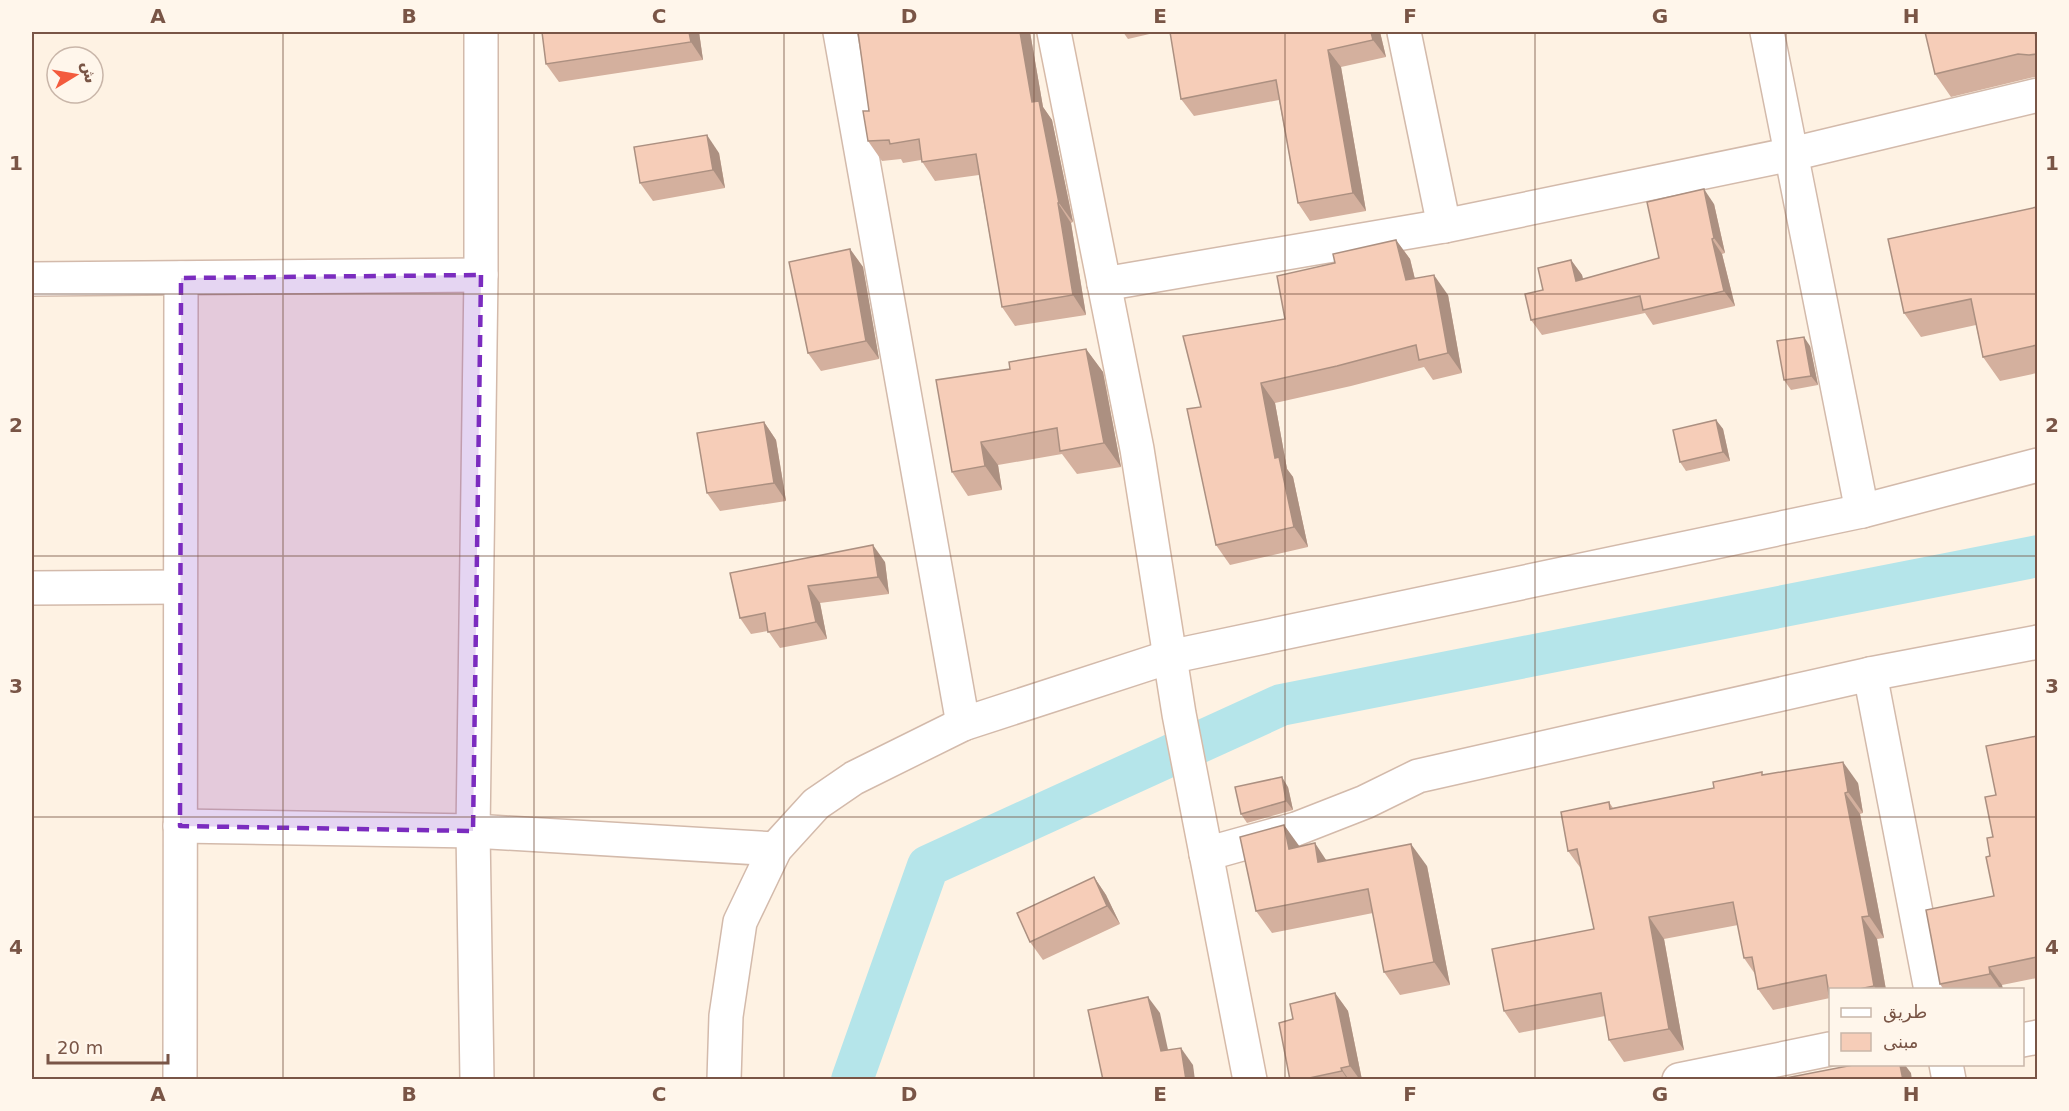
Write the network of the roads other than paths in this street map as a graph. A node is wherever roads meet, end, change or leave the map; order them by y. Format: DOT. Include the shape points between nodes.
graph roads {
  1 [pos="481,32"];
  2 [pos="840,32"];
  3 [pos="1054,32"];
  4 [pos="1404,32"];
  5 [pos="1767,32"];
  6 [pos="2037,94"];
  7 [pos="1792,154"];
  8 [pos="1444,226"];
  9 [pos="482,275"];
  10 [pos="181,278"];
  11 [pos="32,279"];
  12 [pos="1104,284"];
  13 [pos="2037,465"];
  14 [pos="1862,511"];
  15 [pos="180,586"];
  16 [pos="32,588"];
  17 [pos="2037,642"];
  18 [pos="1169,657"];
  19 [pos="1870,674"];
  20 [pos="963,724"];
  21 [pos="180,826"];
  22 [pos="473,831"];
  23 [pos="775,849"];
  24 [pos="1206,854"];
  25 [pos="1931,988"];
  26 [pos="1829,1049"];
  27 [pos="180,1080"];
  28 [pos="477,1080"];
  29 [pos="724,1080"];
  30 [pos="1250,1080"];
  31 [pos="1679,1080"];
  1 -- 9 [label="street"];
  2 -- 20 [label="street"];
  3 -- 12 [label="street"];
  4 -- 8 [label="street"];
  5 -- 7 [label="street"];
  6 -- 7 [label="street"];
  7 -- 8 [label="street"];
  7 -- 14 [label="street"];
  8 -- 12 [label="street"];
  9 -- 10 [label="street"];
  9 -- 22 [label="street"];
  10 -- 11 [label="street"];
  10 -- 15 [label="street"];
  12 -- 18 [label="street" via="1137,449"];
  13 -- 14 [label="street"];
  14 -- 18 [label="street"];
  15 -- 16 [label="street"];
  15 -- 21 [label="street"];
  17 -- 19 [label="street"];
  18 -- 20 [label="street"];
  18 -- 24 [label="street"];
  19 -- 24 [label="street" via="1418,776 1296,829"];
  19 -- 25 [label="street"];
  20 -- 23 [label="street" via="854,778 816,804"];
  21 -- 22 [label="street"];
  21 -- 27 [label="street"];
  22 -- 23 [label="street"];
  22 -- 28 [label="street"];
  23 -- 29 [label="street" via="740,922 726,1016"];
  24 -- 30 [label="street"];
  26 -- 31 [label="street"];
}
